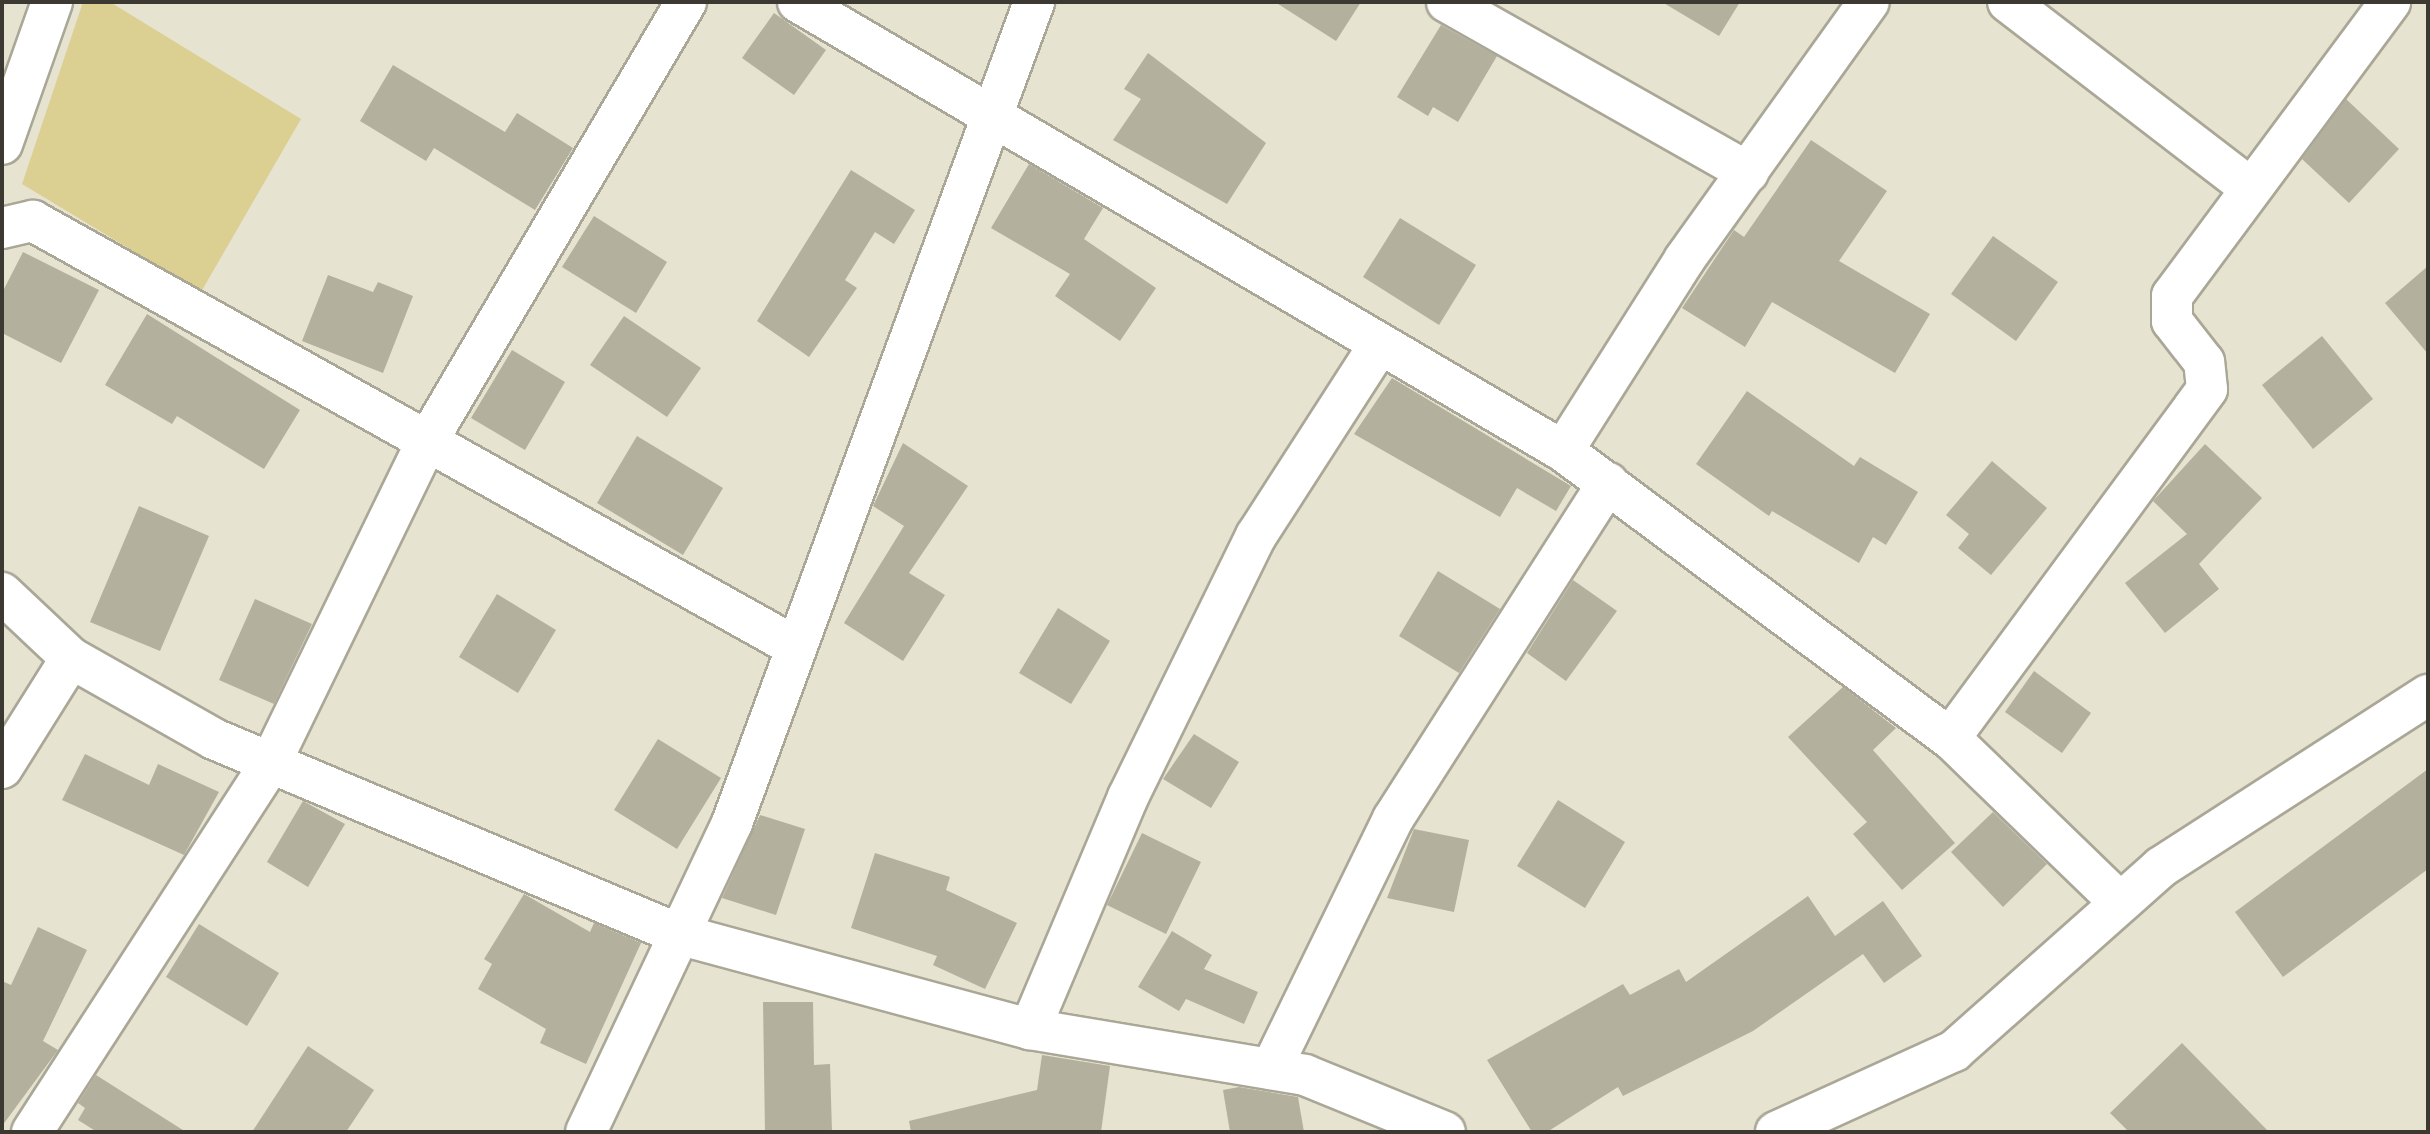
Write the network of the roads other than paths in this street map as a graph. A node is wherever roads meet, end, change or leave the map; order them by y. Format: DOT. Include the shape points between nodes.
graph roads {
  1 [pos="52,2"];
  2 [pos="686,2"];
  3 [pos="798,2"];
  4 [pos="1034,2"];
  5 [pos="1447,2"];
  6 [pos="1869,2"];
  7 [pos="2008,2"];
  8 [pos="2390,2"];
  9 [pos="989,118"];
  10 [pos="2,144"];
  11 [pos="1748,172"];
  12 [pos="2249,187"];
  13 [pos="2,228"];
  14 [pos="1379,345"];
  15 [pos="425,445"];
  16 [pos="1563,451"];
  17 [pos="1608,483"];
  18 [pos="2,593"];
  19 [pos="796,647"];
  20 [pos="71,658"];
  21 [pos="2428,695"];
  22 [pos="1950,738"];
  23 [pos="270,764"];
  24 [pos="2,768"];
  25 [pos="2120,903"];
  26 [pos="681,935"];
  27 [pos="1030,1029"];
  28 [pos="1271,1069"];
  29 [pos="32,1132"];
  30 [pos="586,1132"];
  31 [pos="1445,1132"];
  32 [pos="1776,1132"];
  1 -- 10 [label="street"];
  2 -- 15 [label="street"];
  3 -- 9 [label="street"];
  4 -- 9 [label="street"];
  5 -- 11 [label="street"];
  6 -- 11 [label="street"];
  7 -- 12 [label="street"];
  8 -- 12 [label="street"];
  9 -- 14 [label="street"];
  9 -- 19 [label="street"];
  11 -- 16 [label="street"];
  12 -- 22 [label="street" via="2172,296 2172,321 2204,362 2207,389"];
  13 -- 15 [label="street" via="33,221"];
  14 -- 16 [label="street"];
  14 -- 27 [label="street" via="1256,536 1128,797"];
  15 -- 19 [label="street"];
  15 -- 23 [label="street"];
  16 -- 17 [label="street"];
  17 -- 22 [label="street"];
  17 -- 28 [label="street" via="1393,819"];
  18 -- 20 [label="street"];
  19 -- 26 [label="street" via="732,823"];
  20 -- 23 [label="street"];
  20 -- 24 [label="street"];
  21 -- 25 [label="street" via="2161,867"];
  22 -- 25 [label="street"];
  23 -- 26 [label="street"];
  23 -- 29 [label="street"];
  25 -- 32 [label="street" via="1954,1051"];
  26 -- 27 [label="street"];
  26 -- 30 [label="street"];
  27 -- 28 [label="street"];
  28 -- 31 [label="street" via="1305,1075"];
}
